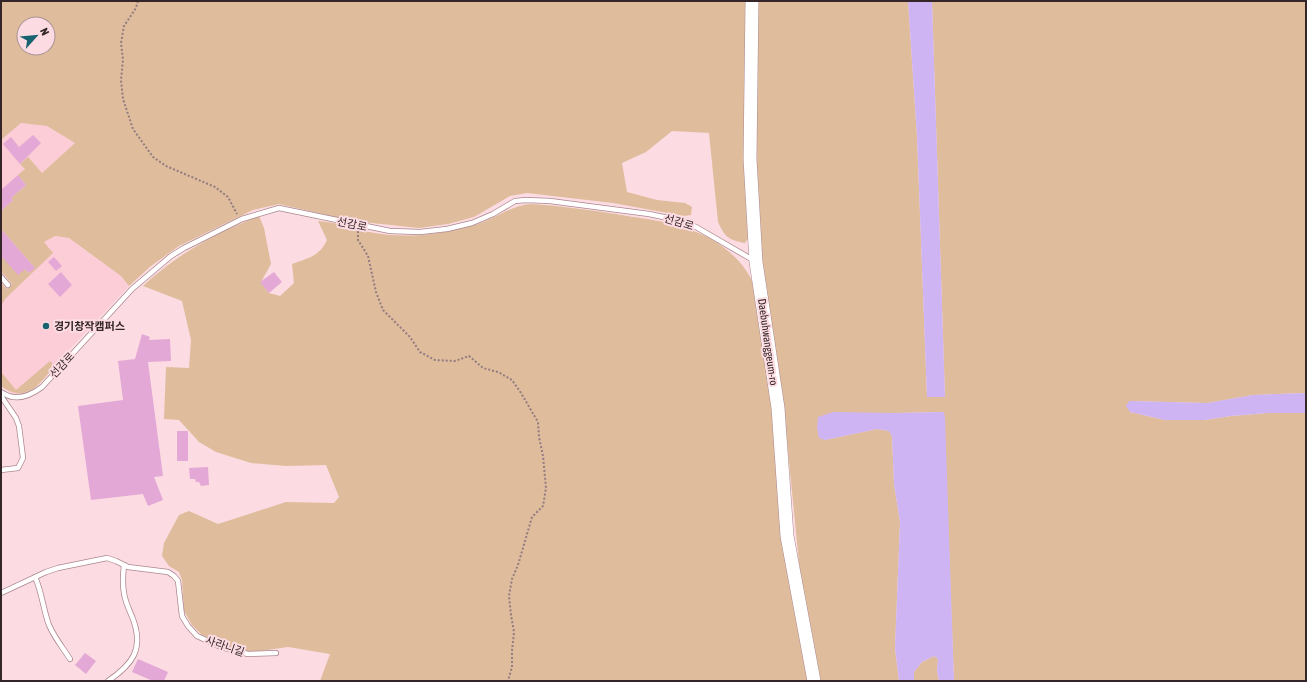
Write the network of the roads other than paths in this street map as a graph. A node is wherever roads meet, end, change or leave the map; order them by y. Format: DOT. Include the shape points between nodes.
graph roads {
  1 [pos="752,1"];
  2 [pos="756,262"];
  3 [pos="1,277"];
  4 [pos="8,285"];
  5 [pos="1,392"];
  6 [pos="1,396"];
  7 [pos="1,470"];
  8 [pos="124,565"];
  9 [pos="35,577"];
  10 [pos="1,593"];
  11 [pos="276,653"];
  12 [pos="70,659"];
  13 [pos="108,681"];
  14 [pos="814,681"];
  1 -- 2 [label="main road, Daebuhwanggeum-ro" via="750,159"];
  2 -- 5 [label="lane, 선감로" via="696,227 673,219 550,201 515,201 472,223 420,232 390,231 279,208 242,219 184,248 132,289 42,387 30,395 16,397"];
  2 -- 14 [label="main road, Daebuhwanggeum-ro" via="778,408 787,536"];
  3 -- 4 [label="lane"];
  6 -- 7 [label="lane" via="16,418 23,458 18,468"];
  8 -- 9 [label="lane, 사라니길" via="107,558 58,568"];
  8 -- 11 [label="lane, 사라니길" via="168,572 174,576 178,581 182,616 197,636 236,652"];
  8 -- 13 [label="lane" via="124,594 136,628 137,647 127,667"];
  9 -- 10 [label="lane, 사라니길"];
  9 -- 12 [label="lane" via="40,587 48,623"];
}
